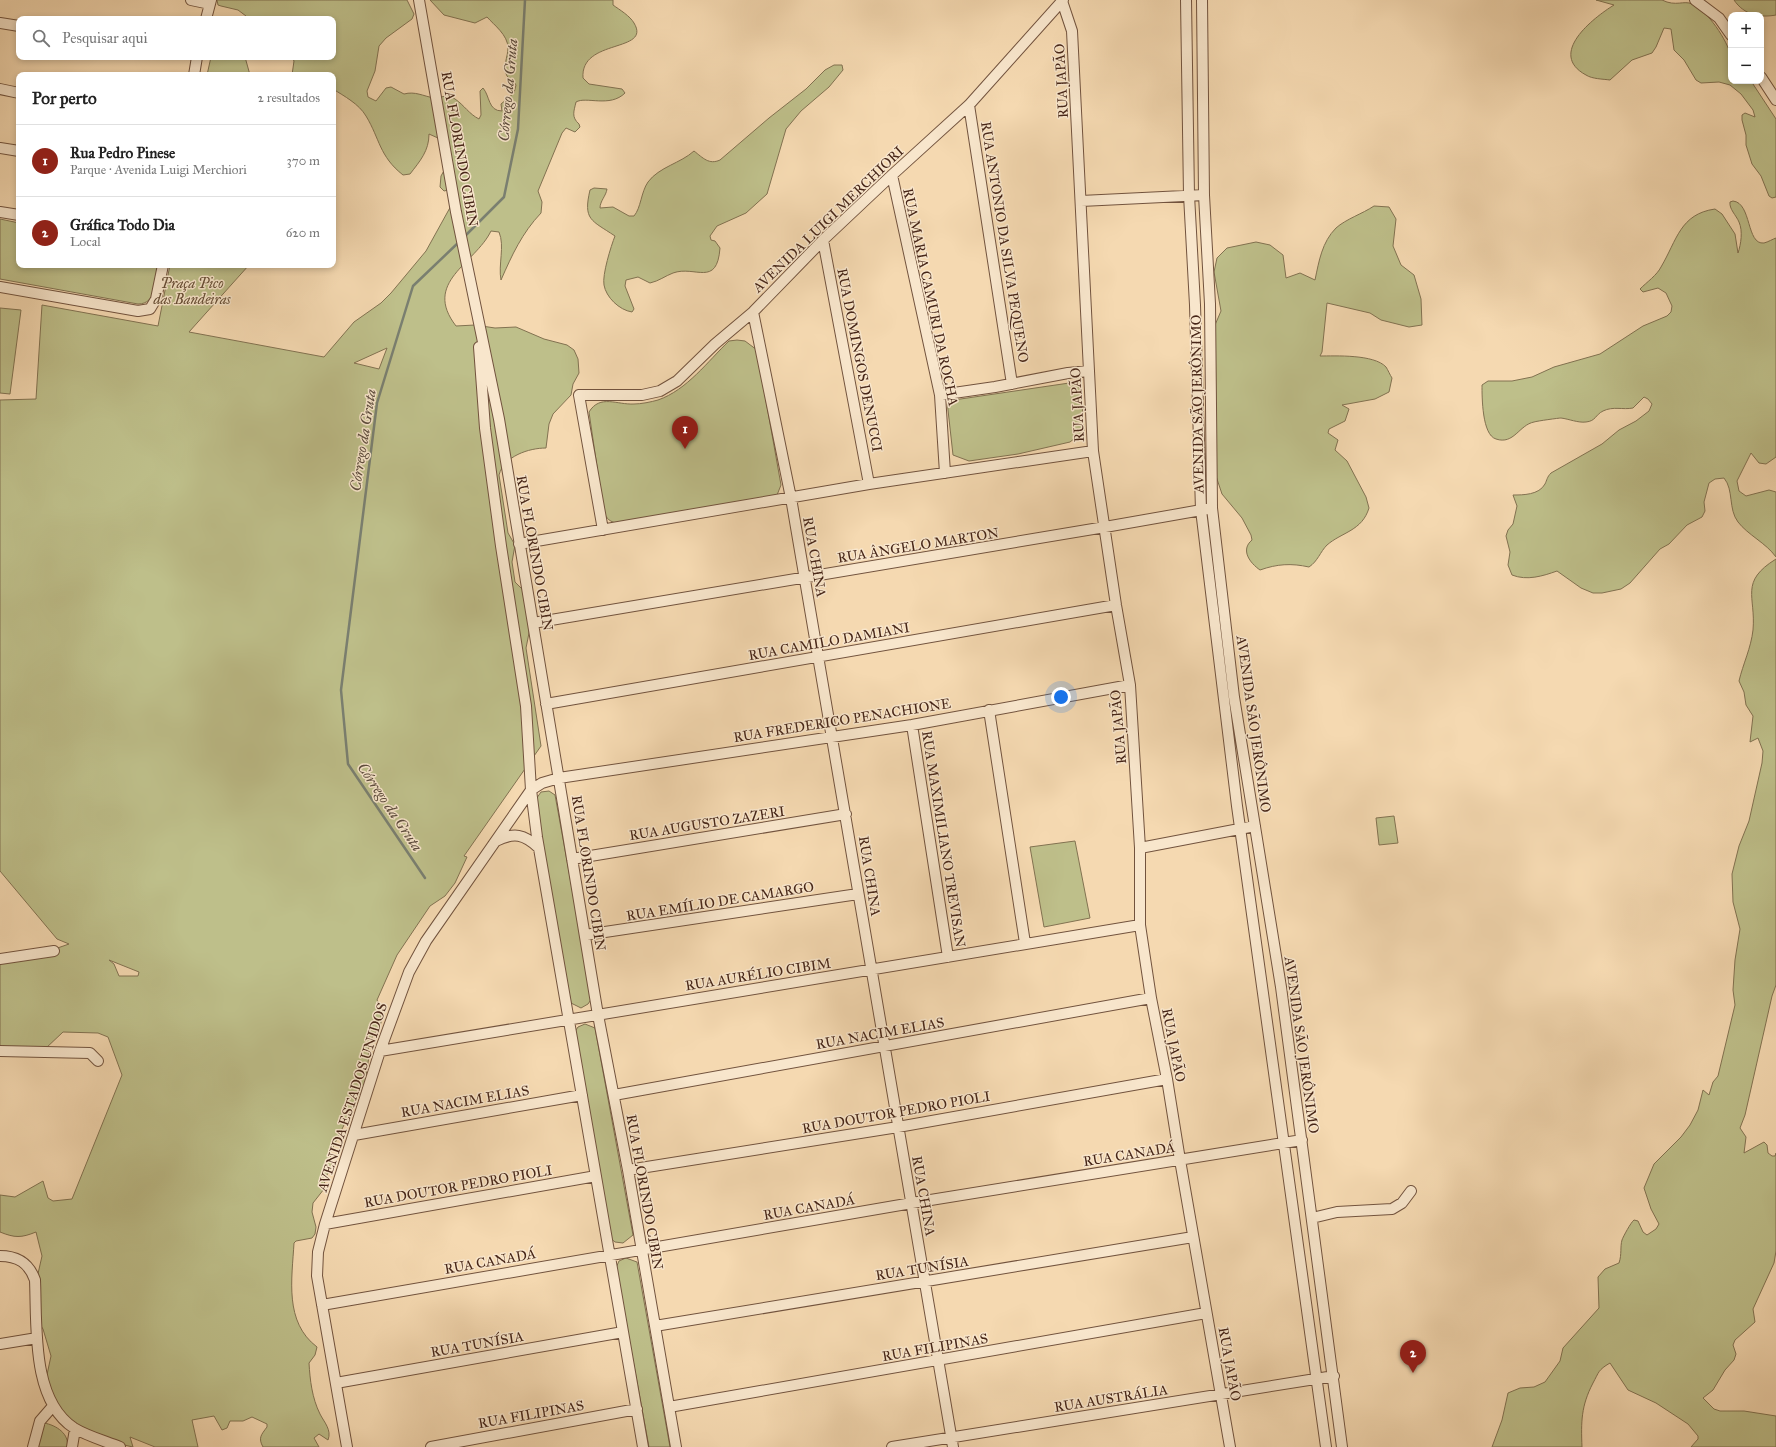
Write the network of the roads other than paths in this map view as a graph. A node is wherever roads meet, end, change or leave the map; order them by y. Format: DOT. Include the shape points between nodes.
graph roads {
  1 [pos="191,0"];
  2 [pos="419,0"];
  3 [pos="1063,0"];
  4 [pos="1186,0"];
  5 [pos="1202,0"];
  6 [pos="1695,0"];
  7 [pos="210,2"];
  8 [pos="207,16"];
  9 [pos="0,23"];
  10 [pos="16,26"];
  11 [pos="1728,31"];
  12 [pos="196,60"];
  13 [pos="194,72"];
  14 [pos="1764,82"];
  15 [pos="0,89"];
  16 [pos="16,92"];
  17 [pos="1776,100"];
  18 [pos="969,105"];
  19 [pos="0,148"];
  20 [pos="16,151"];
  21 [pos="892,175"];
  22 [pos="1189,195"];
  23 [pos="1204,195"];
  24 [pos="1081,201"];
  25 [pos="0,212"];
  26 [pos="16,215"];
  27 [pos="823,240"];
  28 [pos="162,268"];
  29 [pos="0,287"];
  30 [pos="476,303"];
  31 [pos="753,312"];
  32 [pos="1210,324"];
  33 [pos="1195,326"];
  34 [pos="1089,371"];
  35 [pos="1012,384"];
  36 [pos="940,395"];
  37 [pos="1093,451"];
  38 [pos="945,473"];
  39 [pos="869,484"];
  40 [pos="791,498"];
  41 [pos="1212,508"];
  42 [pos="1201,510"];
  43 [pos="1105,528"];
  44 [pos="603,530"];
  45 [pos="520,544"];
  46 [pos="804,578"];
  47 [pos="1116,605"];
  48 [pos="533,623"];
  49 [pos="818,658"];
  50 [pos="1130,685"];
  51 [pos="546,704"];
  52 [pos="989,710"];
  53 [pos="912,725"];
  54 [pos="832,737"];
  55 [pos="559,778"];
  56 [pos="531,790"];
  57 [pos="846,814"];
  58 [pos="1255,826"];
  59 [pos="1240,827"];
  60 [pos="496,841"];
  61 [pos="539,848"];
  62 [pos="1140,848"];
  63 [pos="572,860"];
  64 [pos="858,894"];
  65 [pos="1140,925"];
  66 [pos="585,935"];
  67 [pos="1025,943"];
  68 [pos="54,951"];
  69 [pos="948,957"];
  70 [pos="0,959"];
  71 [pos="872,970"];
  72 [pos="1151,998"];
  73 [pos="598,1015"];
  74 [pos="569,1019"];
  75 [pos="885,1047"];
  76 [pos="0,1051"];
  77 [pos="380,1051"];
  78 [pos="98,1061"];
  79 [pos="1168,1079"];
  80 [pos="582,1095"];
  81 [pos="614,1095"];
  82 [pos="898,1127"];
  83 [pos="354,1135"];
  84 [pos="1302,1140"];
  85 [pos="1284,1142"];
  86 [pos="1180,1160"];
  87 [pos="628,1170"];
  88 [pos="596,1176"];
  89 [pos="1411,1191"];
  90 [pos="912,1203"];
  91 [pos="1312,1218"];
  92 [pos="325,1224"];
  93 [pos="1193,1236"];
  94 [pos="642,1250"];
  95 [pos="610,1255"];
  96 [pos="0,1256"];
  97 [pos="925,1282"];
  98 [pos="322,1305"];
  99 [pos="1206,1313"];
  100 [pos="655,1326"];
  101 [pos="623,1332"];
  102 [pos="37,1338"];
  103 [pos="0,1344"];
  104 [pos="938,1361"];
  105 [pos="1334,1376"];
  106 [pos="1316,1379"];
  107 [pos="336,1383"];
  108 [pos="1221,1395"];
  109 [pos="53,1406"];
  110 [pos="669,1407"];
  111 [pos="636,1410"];
  112 [pos="75,1429"];
  113 [pos="952,1437"];
  114 [pos="33,1447"];
  115 [pos="72,1447"];
  116 [pos="120,1447"];
  117 [pos="347,1447"];
  118 [pos="431,1447"];
  119 [pos="643,1447"];
  120 [pos="676,1447"];
  121 [pos="892,1447"];
  122 [pos="953,1447"];
  123 [pos="1230,1447"];
  124 [pos="1326,1447"];
  125 [pos="1342,1447"];
  1 -- 7 [label="street"];
  2 -- 30 [label="street, RUA FLORINDO CIBIN" via="456,212"];
  3 -- 18 [label="street, AVENIDA LUIGI MERCHIORI"];
  3 -- 24 [label="street, RUA JAPÃO" via="1072,31"];
  4 -- 22 [label="street, AVENIDA SÃO JERÔNIMO"];
  5 -- 23 [label="street, AVENIDA SÃO JERÔNIMO"];
  6 -- 11 [label="street" via="1719,18"];
  7 -- 8 [label="street"];
  9 -- 10 [label="street"];
  12 -- 13 [label="street"];
  14 -- 17 [label="street"];
  15 -- 16 [label="street"];
  18 -- 21 [label="street, AVENIDA LUIGI MERCHIORI"];
  18 -- 35 [label="street, RUA ANTONIO DA SILVA PEQUENO"];
  19 -- 20 [label="street"];
  21 -- 27 [label="street, AVENIDA LUIGI MERCHIORI"];
  21 -- 36 [label="street, RUA MARIA CAMURI DA ROCHA"];
  22 -- 23 [label="street"];
  22 -- 24 [label="street"];
  22 -- 33 [label="street, AVENIDA SÃO JERÔNIMO"];
  23 -- 32 [label="street, AVENIDA SÃO JERÔNIMO"];
  24 -- 34 [label="street, RUA JAPÃO"];
  25 -- 26 [label="street"];
  27 -- 31 [label="street, AVENIDA LUIGI MERCHIORI"];
  27 -- 39 [label="street, RUA DOMINGOS DENUCCI"];
  28 -- 29 [label="street" via="156,299 150,309 138,311"];
  30 -- 45 [label="street, RUA FLORINDO CIBIN"];
  30 -- 56 [label="street, RUA FLORINDO CIBIN" via="484,418 526,706"];
  31 -- 40 [label="street, RUA CHINA"];
  31 -- 44 [label="street, AVENIDA LUIGI MERCHIORI" via="677,381 660,391 642,395 579,395"];
  32 -- 33 [label="street"];
  32 -- 41 [label="street, AVENIDA SÃO JERÔNIMO"];
  33 -- 42 [label="street, AVENIDA SÃO JERÔNIMO"];
  34 -- 35 [label="street"];
  34 -- 37 [label="street, RUA JAPÃO"];
  35 -- 36 [label="street"];
  36 -- 38 [label="street, RUA MARIA CAMURI DA ROCHA"];
  37 -- 38 [label="street"];
  37 -- 43 [label="street, RUA JAPÃO"];
  38 -- 39 [label="street"];
  39 -- 40 [label="street"];
  40 -- 44 [label="street"];
  40 -- 46 [label="street, RUA CHINA"];
  41 -- 42 [label="street, RUA ÂNGELO MARTON"];
  41 -- 58 [label="street, AVENIDA SÃO JERÔNIMO" via="1234,697"];
  42 -- 43 [label="street, RUA ÂNGELO MARTON"];
  42 -- 59 [label="street, AVENIDA SÃO JERÔNIMO"];
  43 -- 46 [label="street, RUA ÂNGELO MARTON"];
  43 -- 47 [label="street, RUA JAPÃO"];
  44 -- 45 [label="street"];
  45 -- 48 [label="street, RUA FLORINDO CIBIN"];
  46 -- 48 [label="street, RUA ÂNGELO MARTON"];
  46 -- 49 [label="street, RUA CHINA"];
  47 -- 49 [label="street, RUA CAMILO DAMIANI"];
  47 -- 50 [label="street, RUA JAPÃO"];
  48 -- 51 [label="street, RUA FLORINDO CIBIN"];
  49 -- 51 [label="street, RUA CAMILO DAMIANI"];
  49 -- 54 [label="street, RUA CHINA"];
  50 -- 52 [label="street, RUA FREDERICO PENACHIONE"];
  50 -- 62 [label="street, RUA JAPÃO"];
  51 -- 55 [label="street, RUA FLORINDO CIBIN"];
  52 -- 53 [label="street, RUA FREDERICO PENACHIONE"];
  52 -- 67 [label="street"];
  53 -- 54 [label="street, RUA FREDERICO PENACHIONE"];
  53 -- 69 [label="street, RUA MAXIMILIANO TREVISAN"];
  54 -- 55 [label="street, RUA FREDERICO PENACHIONE"];
  54 -- 57 [label="street, RUA CHINA"];
  55 -- 56 [label="street, RUA FREDERICO PENACHIONE" via="542,783"];
  55 -- 63 [label="street, RUA FLORINDO CIBIN"];
  56 -- 60 [label="street, AVENIDA ESTADOS UNIDOS"];
  56 -- 61 [label="street, RUA FLORINDO CIBIN"];
  57 -- 63 [label="street, RUA AUGUSTO ZAZERI"];
  57 -- 64 [label="street, RUA CHINA"];
  58 -- 59 [label="street"];
  58 -- 84 [label="street, AVENIDA SÃO JERÔNIMO"];
  59 -- 62 [label="street"];
  59 -- 85 [label="street, AVENIDA SÃO JERÔNIMO"];
  60 -- 61 [label="street" via="507,836 519,835"];
  60 -- 77 [label="street, AVENIDA ESTADOS UNIDOS" via="426,941 409,972"];
  61 -- 74 [label="street, RUA FLORINDO CIBIN"];
  62 -- 65 [label="street, RUA JAPÃO"];
  63 -- 66 [label="street, RUA FLORINDO CIBIN"];
  64 -- 66 [label="street, RUA EMÍLIO DE CAMARGO"];
  64 -- 71 [label="street, RUA CHINA"];
  65 -- 67 [label="street, RUA AURÉLIO CIBIM"];
  65 -- 72 [label="street, RUA JAPÃO"];
  66 -- 73 [label="street, RUA FLORINDO CIBIN"];
  67 -- 69 [label="street, RUA AURÉLIO CIBIM"];
  68 -- 70 [label="street"];
  69 -- 71 [label="street, RUA AURÉLIO CIBIM"];
  71 -- 73 [label="street, RUA AURÉLIO CIBIM"];
  71 -- 75 [label="street, RUA CHINA"];
  72 -- 75 [label="street, RUA NACIM ELIAS"];
  72 -- 79 [label="street, RUA JAPÃO"];
  73 -- 74 [label="street, RUA AURÉLIO CIBIM"];
  73 -- 81 [label="street, RUA FLORINDO CIBIN"];
  74 -- 77 [label="street, RUA AURÉLIO CIBIM"];
  74 -- 80 [label="street, RUA FLORINDO CIBIN"];
  75 -- 81 [label="street, RUA NACIM ELIAS"];
  75 -- 82 [label="street, RUA CHINA"];
  76 -- 78 [label="street" via="90,1053"];
  77 -- 83 [label="street, AVENIDA ESTADOS UNIDOS"];
  79 -- 82 [label="street, RUA DOUTOR PEDRO PIOLI"];
  79 -- 86 [label="street, RUA JAPÃO"];
  80 -- 83 [label="street, RUA NACIM ELIAS"];
  80 -- 88 [label="street, RUA FLORINDO CIBIN"];
  81 -- 87 [label="street, RUA FLORINDO CIBIN"];
  82 -- 87 [label="street, RUA DOUTOR PEDRO PIOLI"];
  82 -- 90 [label="street, RUA CHINA"];
  83 -- 92 [label="street, AVENIDA ESTADOS UNIDOS"];
  84 -- 85 [label="street, RUA CANADÁ"];
  84 -- 91 [label="street, AVENIDA SÃO JERÔNIMO"];
  85 -- 86 [label="street, RUA CANADÁ"];
  85 -- 106 [label="street, AVENIDA SÃO JERÔNIMO"];
  86 -- 90 [label="street, RUA CANADÁ"];
  86 -- 93 [label="street, RUA JAPÃO"];
  87 -- 94 [label="street, RUA FLORINDO CIBIN"];
  88 -- 92 [label="street, RUA DOUTOR PEDRO PIOLI"];
  88 -- 95 [label="street, RUA FLORINDO CIBIN"];
  89 -- 91 [label="street" via="1402,1203 1392,1209 1337,1212"];
  90 -- 94 [label="street, RUA CANADÁ"];
  90 -- 97 [label="street, RUA CHINA"];
  91 -- 105 [label="street, AVENIDA SÃO JERÔNIMO"];
  92 -- 98 [label="street, AVENIDA ESTADOS UNIDOS" via="318,1252 317,1276"];
  93 -- 97 [label="street, RUA TUNÍSIA"];
  93 -- 99 [label="street, RUA JAPÃO"];
  94 -- 95 [label="street, RUA CANADÁ"];
  94 -- 100 [label="street, RUA FLORINDO CIBIN"];
  95 -- 98 [label="street, RUA CANADÁ"];
  95 -- 101 [label="street, RUA FLORINDO CIBIN"];
  96 -- 102 [label="street" via="18,1259 32,1271 35,1280"];
  97 -- 100 [label="street, RUA TUNÍSIA"];
  97 -- 104 [label="street, RUA CHINA"];
  98 -- 107 [label="street, AVENIDA ESTADOS UNIDOS"];
  99 -- 104 [label="street, RUA FILIPINAS"];
  99 -- 108 [label="street, RUA JAPÃO"];
  100 -- 110 [label="street, RUA FLORINDO CIBIN"];
  101 -- 107 [label="street, RUA TUNÍSIA"];
  101 -- 111 [label="street, RUA FLORINDO CIBIN"];
  102 -- 103 [label="street"];
  102 -- 109 [label="street" via="42,1380"];
  104 -- 110 [label="street, RUA FILIPINAS"];
  104 -- 113 [label="street, RUA CHINA"];
  105 -- 106 [label="street, RUA AUSTRÁLIA"];
  105 -- 125 [label="street, AVENIDA SÃO JERÔNIMO"];
  106 -- 108 [label="street, RUA AUSTRÁLIA"];
  106 -- 124 [label="street, AVENIDA SÃO JERÔNIMO"];
  107 -- 117 [label="street, AVENIDA ESTADOS UNIDOS"];
  108 -- 113 [label="street, RUA AUSTRÁLIA"];
  108 -- 123 [label="street, RUA JAPÃO"];
  109 -- 112 [label="street"];
  109 -- 114 [label="street" via="40,1421"];
  110 -- 120 [label="street, RUA FLORINDO CIBIN"];
  111 -- 118 [label="street, RUA FILIPINAS"];
  111 -- 119 [label="street, RUA FLORINDO CIBIN"];
  112 -- 115 [label="street"];
  112 -- 116 [label="street"];
  113 -- 121 [label="street, RUA AUSTRÁLIA"];
  113 -- 122 [label="street, RUA CHINA"];
}
